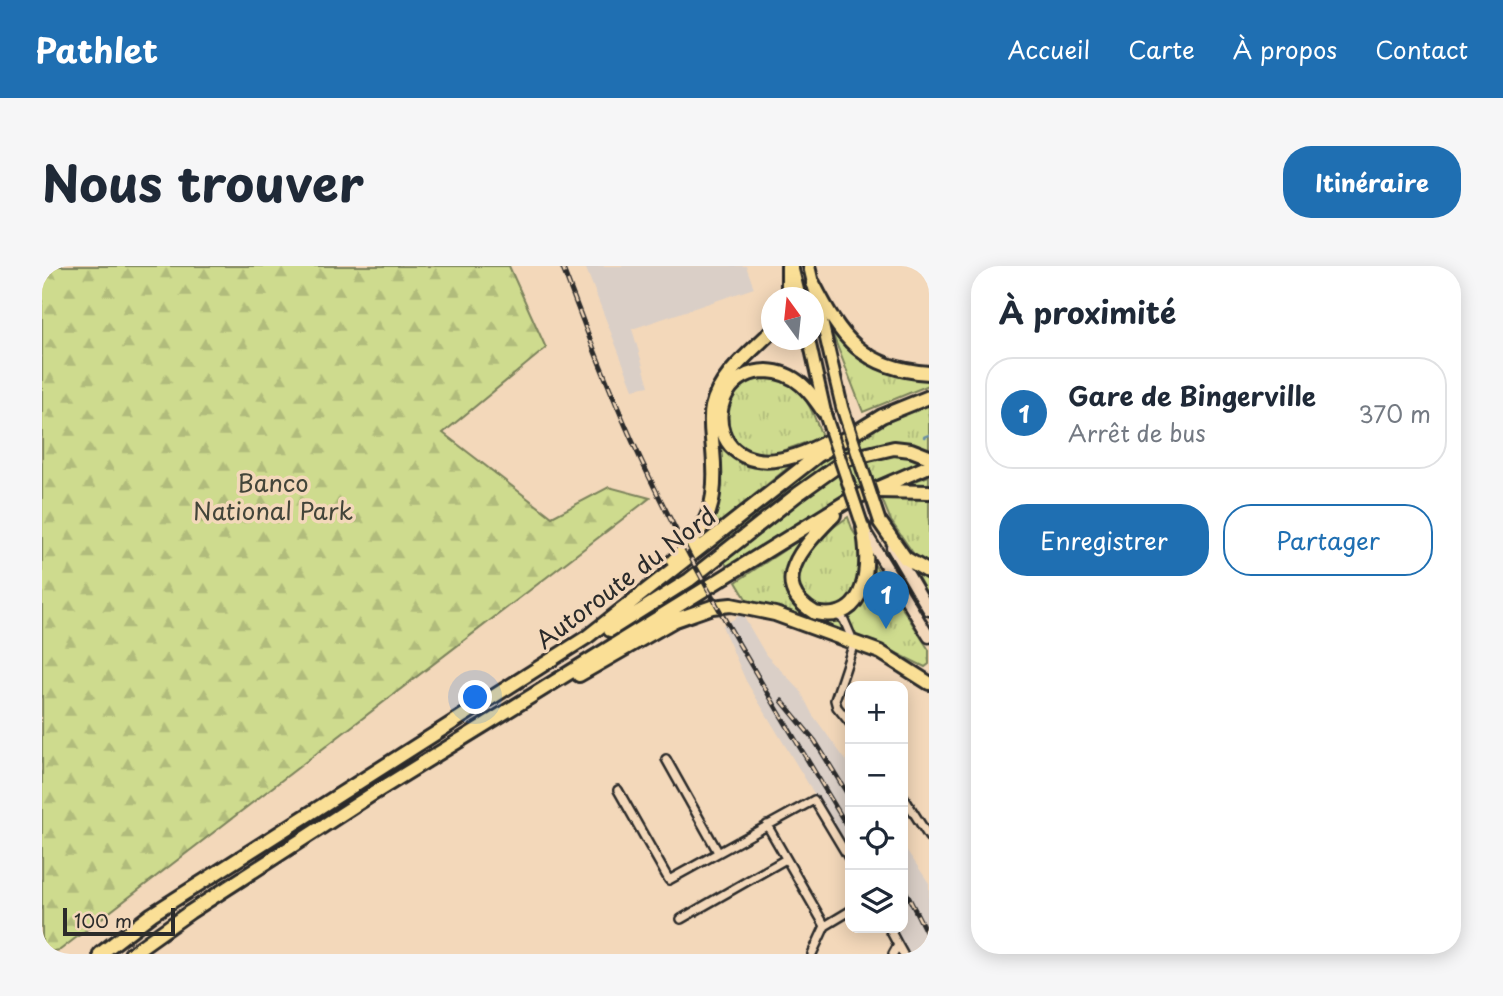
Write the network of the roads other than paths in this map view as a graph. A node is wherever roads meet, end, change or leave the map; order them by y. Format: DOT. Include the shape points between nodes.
graph roads {
  1 [pos="790,266"];
  2 [pos="809,266"];
  3 [pos="813,283"];
  4 [pos="789,287"];
  5 [pos="797,287"];
  6 [pos="761,342"];
  7 [pos="812,350"];
  8 [pos="929,373"];
  9 [pos="929,397"];
  10 [pos="825,414"];
  11 [pos="882,416"];
  12 [pos="928,463"];
  13 [pos="867,492"];
  14 [pos="929,492"];
  15 [pos="846,502"];
  16 [pos="880,522"];
  17 [pos="863,527"];
  18 [pos="929,572"];
  19 [pos="656,584"];
  20 [pos="929,610"];
  21 [pos="836,613"];
  22 [pos="929,637"];
  23 [pos="854,643"];
  24 [pos="929,684"];
  25 [pos="546,687"];
  26 [pos="501,693"];
  27 [pos="845,717"];
  28 [pos="666,759"];
  29 [pos="618,790"];
  30 [pos="908,804"];
  31 [pos="767,825"];
  32 [pos="929,838"];
  33 [pos="845,851"];
  34 [pos="719,852"];
  35 [pos="786,859"];
  36 [pos="845,914"];
  37 [pos="681,919"];
  38 [pos="825,926"];
  39 [pos="892,933"];
  40 [pos="898,945"];
  41 [pos="100,954"];
  42 [pos="131,954"];
  43 [pos="813,954"];
  44 [pos="893,954"];
  45 [pos="903,954"];
  1 -- 4 [label="highway"];
  1 -- 5 [label="main road"];
  2 -- 3 [label="main road"];
  3 -- 8 [label="highway" via="836,327 854,347 891,369"];
  3 -- 16 [label="main road, bridge" via="842,407"];
  6 -- 19 [label="highway" via="717,393 710,421 715,486 709,516"];
  7 -- 10 [label="main road"];
  9 -- 11 [label="highway, Autoroute du Nord"];
  10 -- 11 [label="highway" via="807,387 788,375 765,371 735,383 719,417 734,452 770,462 801,454 860,422"];
  10 -- 17 [label="main road, bridge"];
  11 -- 19 [label="highway, Autoroute du Nord" via="771,490"];
  12 -- 13 [label="highway, Autoroute du Nord"];
  12 -- 26 [label="highway" via="911,450 894,448 858,455 837,465 689,580"];
  13 -- 14 [label="highway"];
  13 -- 15 [label="highway, Autoroute du Nord"];
  15 -- 21 [label="highway" via="803,546 792,578 796,596 806,608 823,615"];
  15 -- 25 [label="highway, Autoroute du Nord"];
  16 -- 18 [label="highway" via="905,558"];
  16 -- 20 [label="main road"];
  17 -- 21 [label="highway" via="869,560 863,587 849,606"];
  17 -- 22 [label="main road"];
  19 -- 26 [label="highway, Autoroute du Nord" via="587,637"];
  21 -- 23 [label="street"];
  23 -- 24 [label="highway" via="891,657"];
  23 -- 25 [label="highway" via="748,606 712,607 676,620 586,672"];
  23 -- 27 [label="street" via="835,701"];
  25 -- 42 [label="highway, Autoroute du Nord" via="256,868"];
  26 -- 41 [label="highway, Autoroute du Nord" via="152,914"];
  28 -- 34 [label="street"];
  29 -- 34 [label="street" via="669,880"];
  30 -- 32 [label="street"];
  31 -- 33 [label="street" via="814,800"];
  31 -- 34 [label="street"];
  31 -- 35 [label="street"];
  35 -- 37 [label="street"];
  35 -- 38 [label="street"];
  36 -- 38 [label="street"];
  38 -- 43 [label="street"];
  39 -- 40 [label="street"];
  40 -- 44 [label="street"];
  40 -- 45 [label="street"];
}
